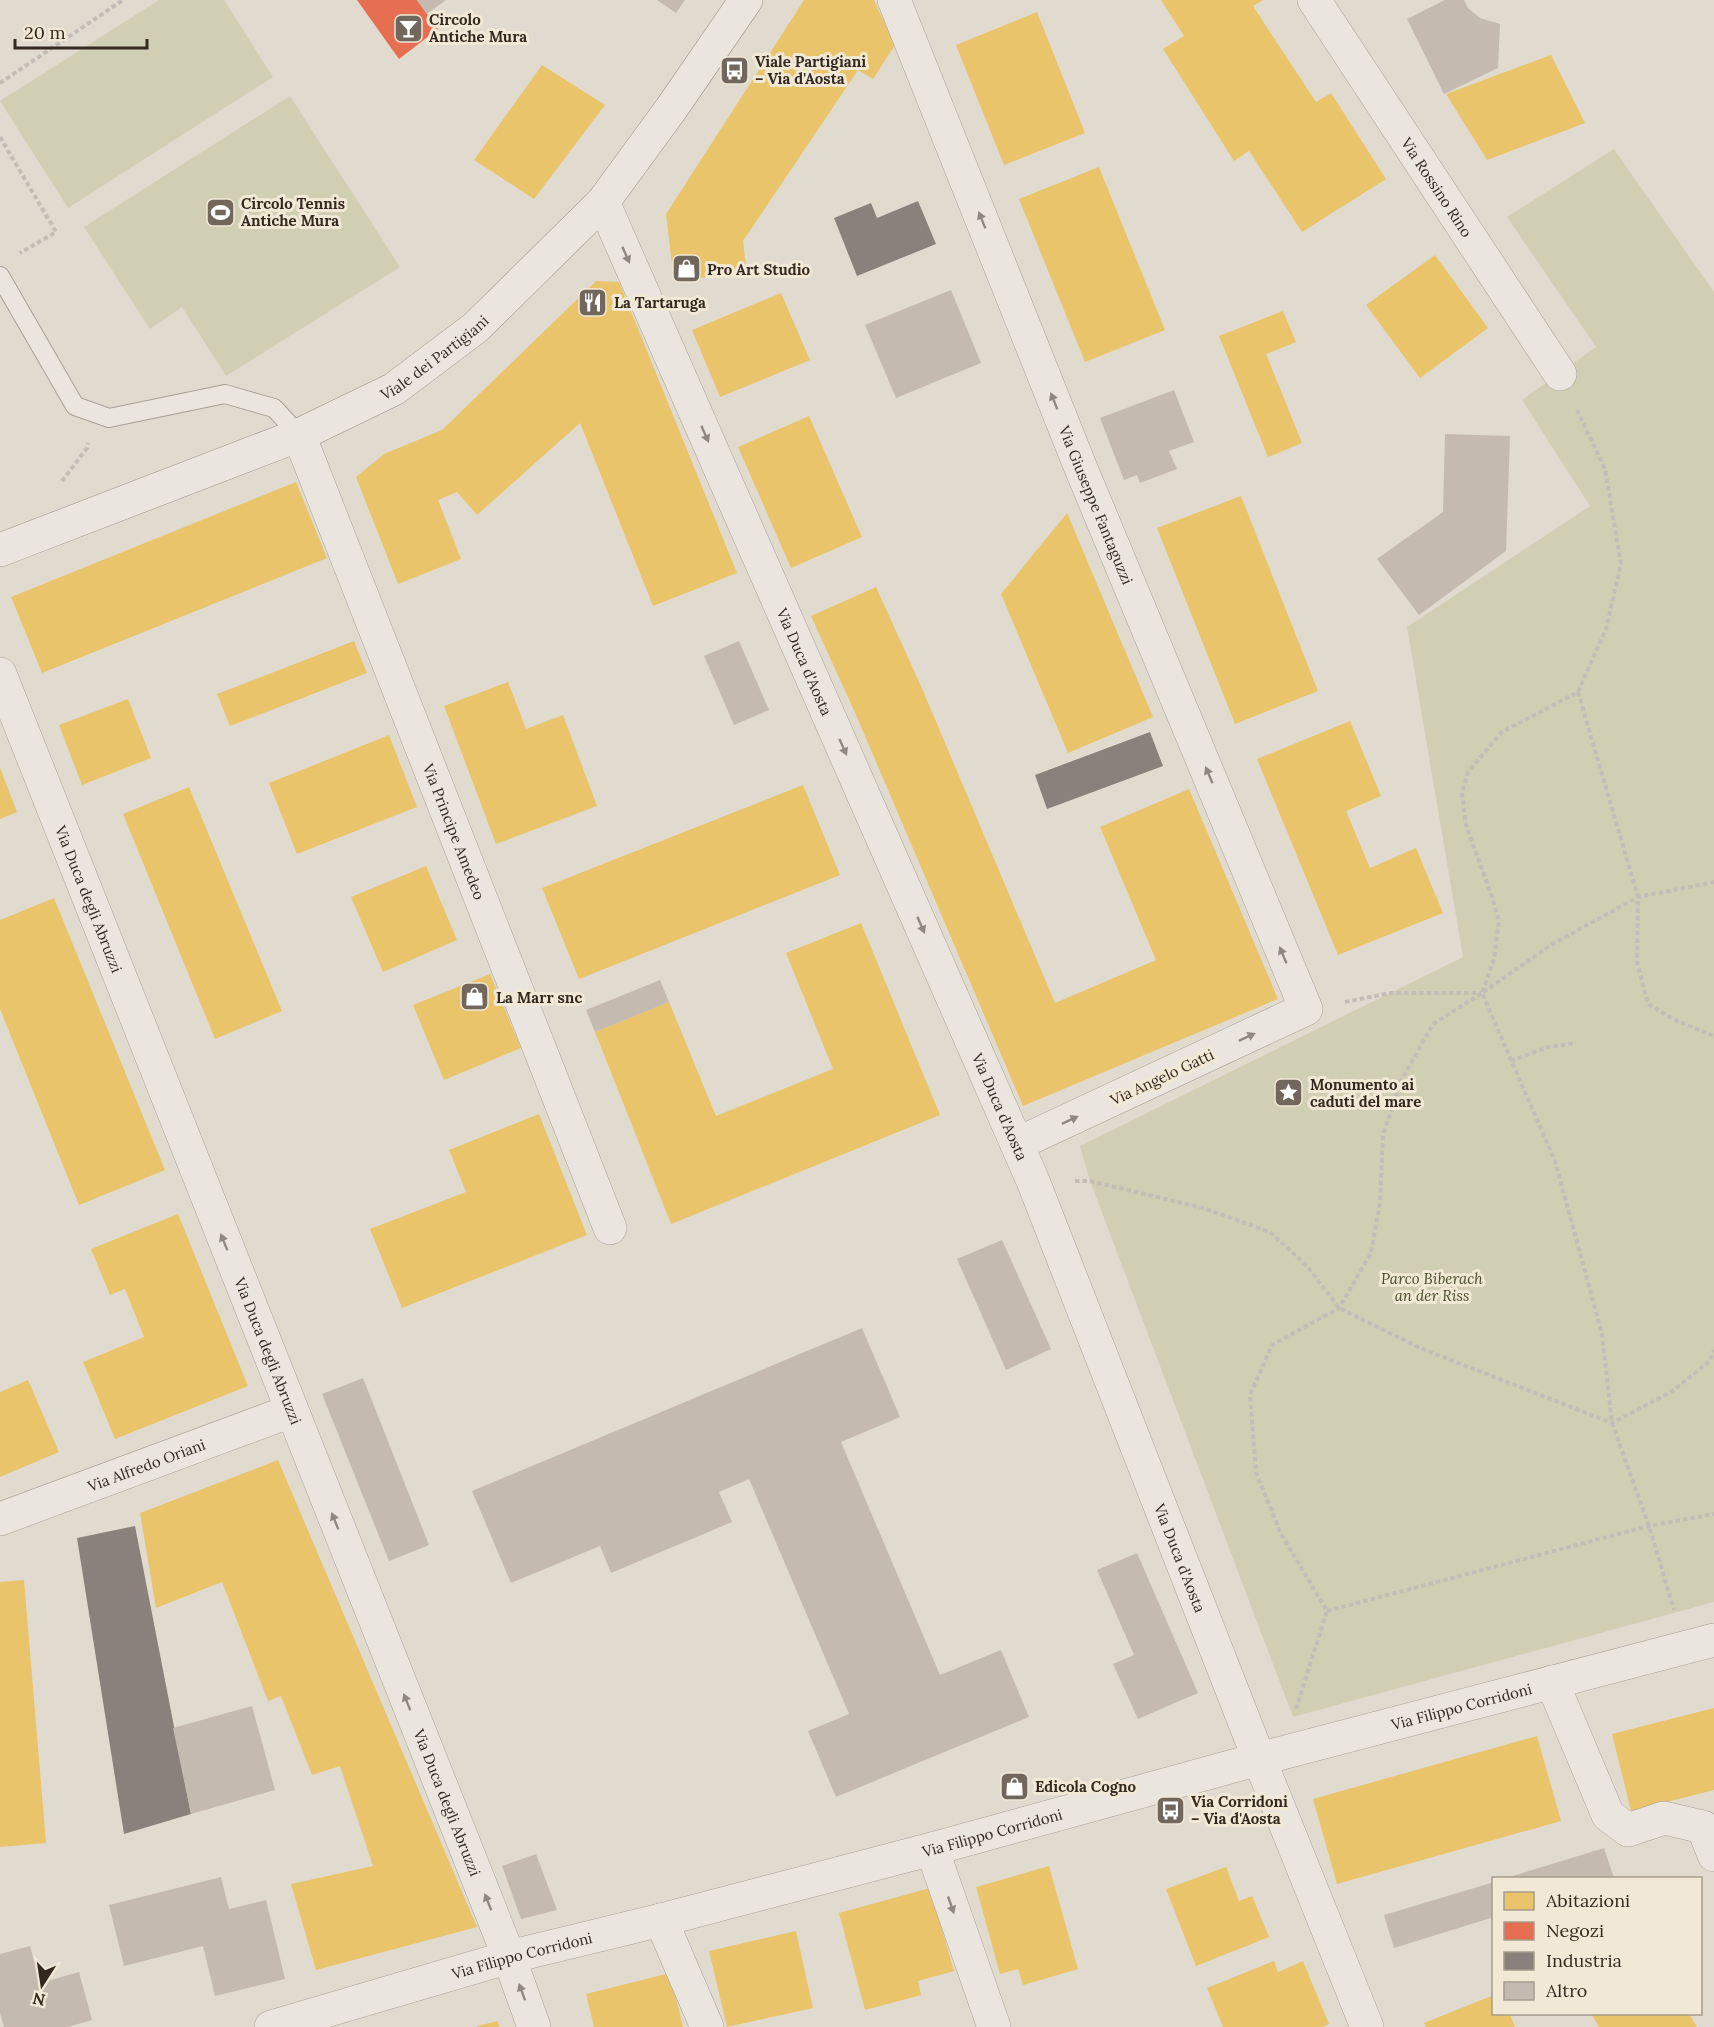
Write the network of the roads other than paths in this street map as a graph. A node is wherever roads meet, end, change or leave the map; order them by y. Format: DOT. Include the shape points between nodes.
graph roads {
  1 [pos="746,0"];
  2 [pos="894,0"];
  3 [pos="1314,0"];
  4 [pos="603,202"];
  5 [pos="0,276"];
  6 [pos="1560,374"];
  7 [pos="300,435"];
  8 [pos="0,550"];
  9 [pos="0,674"];
  10 [pos="1306,1009"];
  11 [pos="1017,1144"];
  12 [pos="610,1228"];
  13 [pos="291,1412"];
  14 [pos="0,1519"];
  15 [pos="1700,1643"];
  16 [pos="1552,1682"];
  17 [pos="1259,1759"];
  18 [pos="932,1850"];
  19 [pos="1714,1855"];
  20 [pos="661,1920"];
  21 [pos="509,1957"];
  22 [pos="271,2027"];
  23 [pos="534,2027"];
  24 [pos="707,2027"];
  25 [pos="994,2027"];
  26 [pos="1367,2027"];
  1 -- 4 [label="street, Viale dei Partigiani"];
  10 -- 2 [label="street, Via Giuseppe Fantaguzzi, one-way" via="1080,466"];
  3 -- 6 [label="street, Via Rossino Rino"];
  4 -- 7 [label="street, Viale dei Partigiani" via="475,328 394,389"];
  4 -- 11 [label="street, Via Duca d'Aosta, one-way"];
  5 -- 7 [label="lane" via="75,406 109,418 225,394 274,408"];
  7 -- 8 [label="street, Viale dei Partigiani"];
  7 -- 12 [label="street, Via Principe Amedeo"];
  13 -- 9 [label="street, Via Duca degli Abruzzi, one-way"];
  11 -- 10 [label="street, Via Angelo Gatti, one-way"];
  11 -- 17 [label="street, Via Duca d'Aosta"];
  13 -- 14 [label="street, Via Alfredo Oriani"];
  21 -- 13 [label="street, Via Duca degli Abruzzi, one-way"];
  15 -- 16 [label="street, Via Filippo Corridoni"];
  16 -- 17 [label="street, Via Filippo Corridoni"];
  16 -- 19 [label="street" via="1608,1815 1628,1830 1664,1818 1703,1827"];
  17 -- 18 [label="street, Via Filippo Corridoni"];
  17 -- 26 [label="street, Via Duca d'Aosta"];
  18 -- 20 [label="street, Via Filippo Corridoni"];
  18 -- 25 [label="street, one-way"];
  20 -- 21 [label="street, Via Filippo Corridoni"];
  20 -- 24 [label="street"];
  21 -- 22 [label="street, Via Filippo Corridoni"];
  23 -- 21 [label="street, Via Duca degli Abruzzi, one-way"];
}
